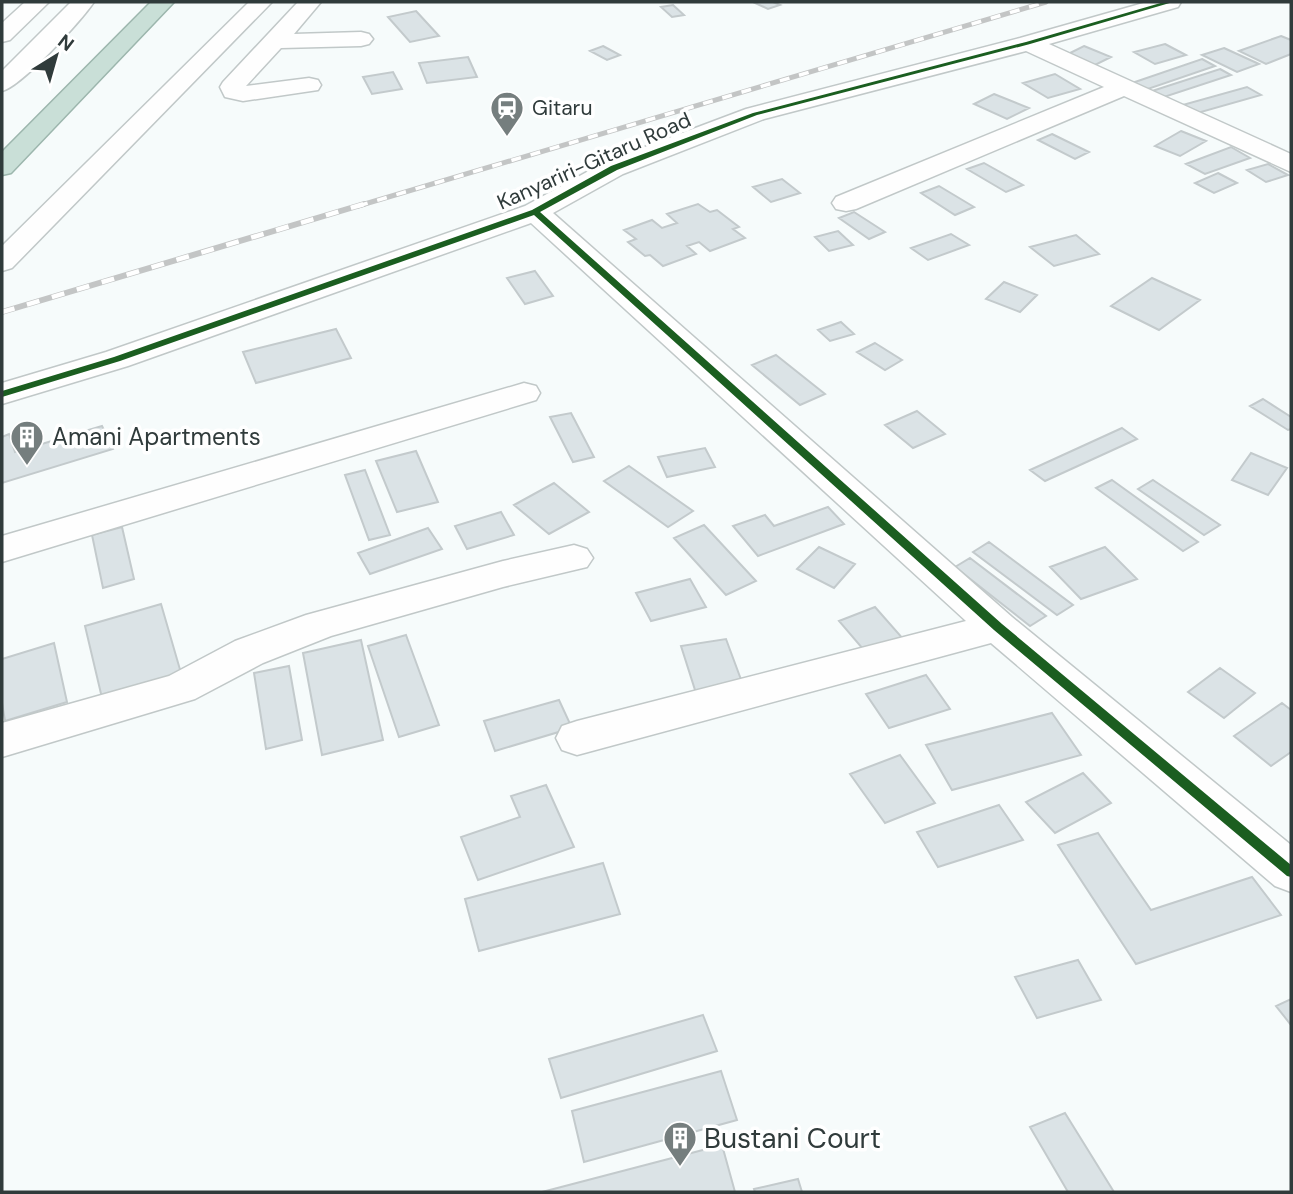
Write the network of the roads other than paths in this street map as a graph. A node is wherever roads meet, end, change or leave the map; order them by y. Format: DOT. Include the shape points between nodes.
graph roads {
  1 [pos="17,2"];
  2 [pos="38,2"];
  3 [pos="83,2"];
  4 [pos="163,2"];
  5 [pos="261,2"];
  6 [pos="310,2"];
  7 [pos="1170,2"];
  8 [pos="2,4"];
  9 [pos="2,35"];
  10 [pos="361,39"];
  11 [pos="275,41"];
  12 [pos="1028,43"];
  13 [pos="2,84"];
  14 [pos="309,85"];
  15 [pos="1125,87"];
  16 [pos="1291,164"];
  17 [pos="2,167"];
  18 [pos="846,203"];
  19 [pos="535,212"];
  20 [pos="6,258"];
  21 [pos="524,393"];
  22 [pos="2,394"];
  23 [pos="2,549"];
  24 [pos="574,558"];
  25 [pos="998,627"];
  26 [pos="577,738"];
  27 [pos="2,740"];
  28 [pos="1291,872"];
  1 -- 8 [label="street"];
  2 -- 9 [label="street"];
  3 -- 13 [label="street"];
  4 -- 17 [label="highway"];
  5 -- 20 [label="street"];
  6 -- 11 [label="street"];
  7 -- 12 [label="street, Kanyariri-Gitaru Road"];
  10 -- 11 [label="street"];
  11 -- 14 [label="street" via="237,79 234,92"];
  12 -- 15 [label="street"];
  12 -- 19 [label="street, Kanyariri-Gitaru Road" via="705,131 614,168"];
  15 -- 16 [label="street"];
  15 -- 18 [label="street"];
  19 -- 22 [label="street, Kanyariri-Gitaru Road" via="117,359"];
  19 -- 25 [label="street"];
  21 -- 23 [label="street"];
  24 -- 27 [label="street" via="320,625 249,652 196,683"];
  25 -- 26 [label="street"];
  25 -- 28 [label="street"];
}
